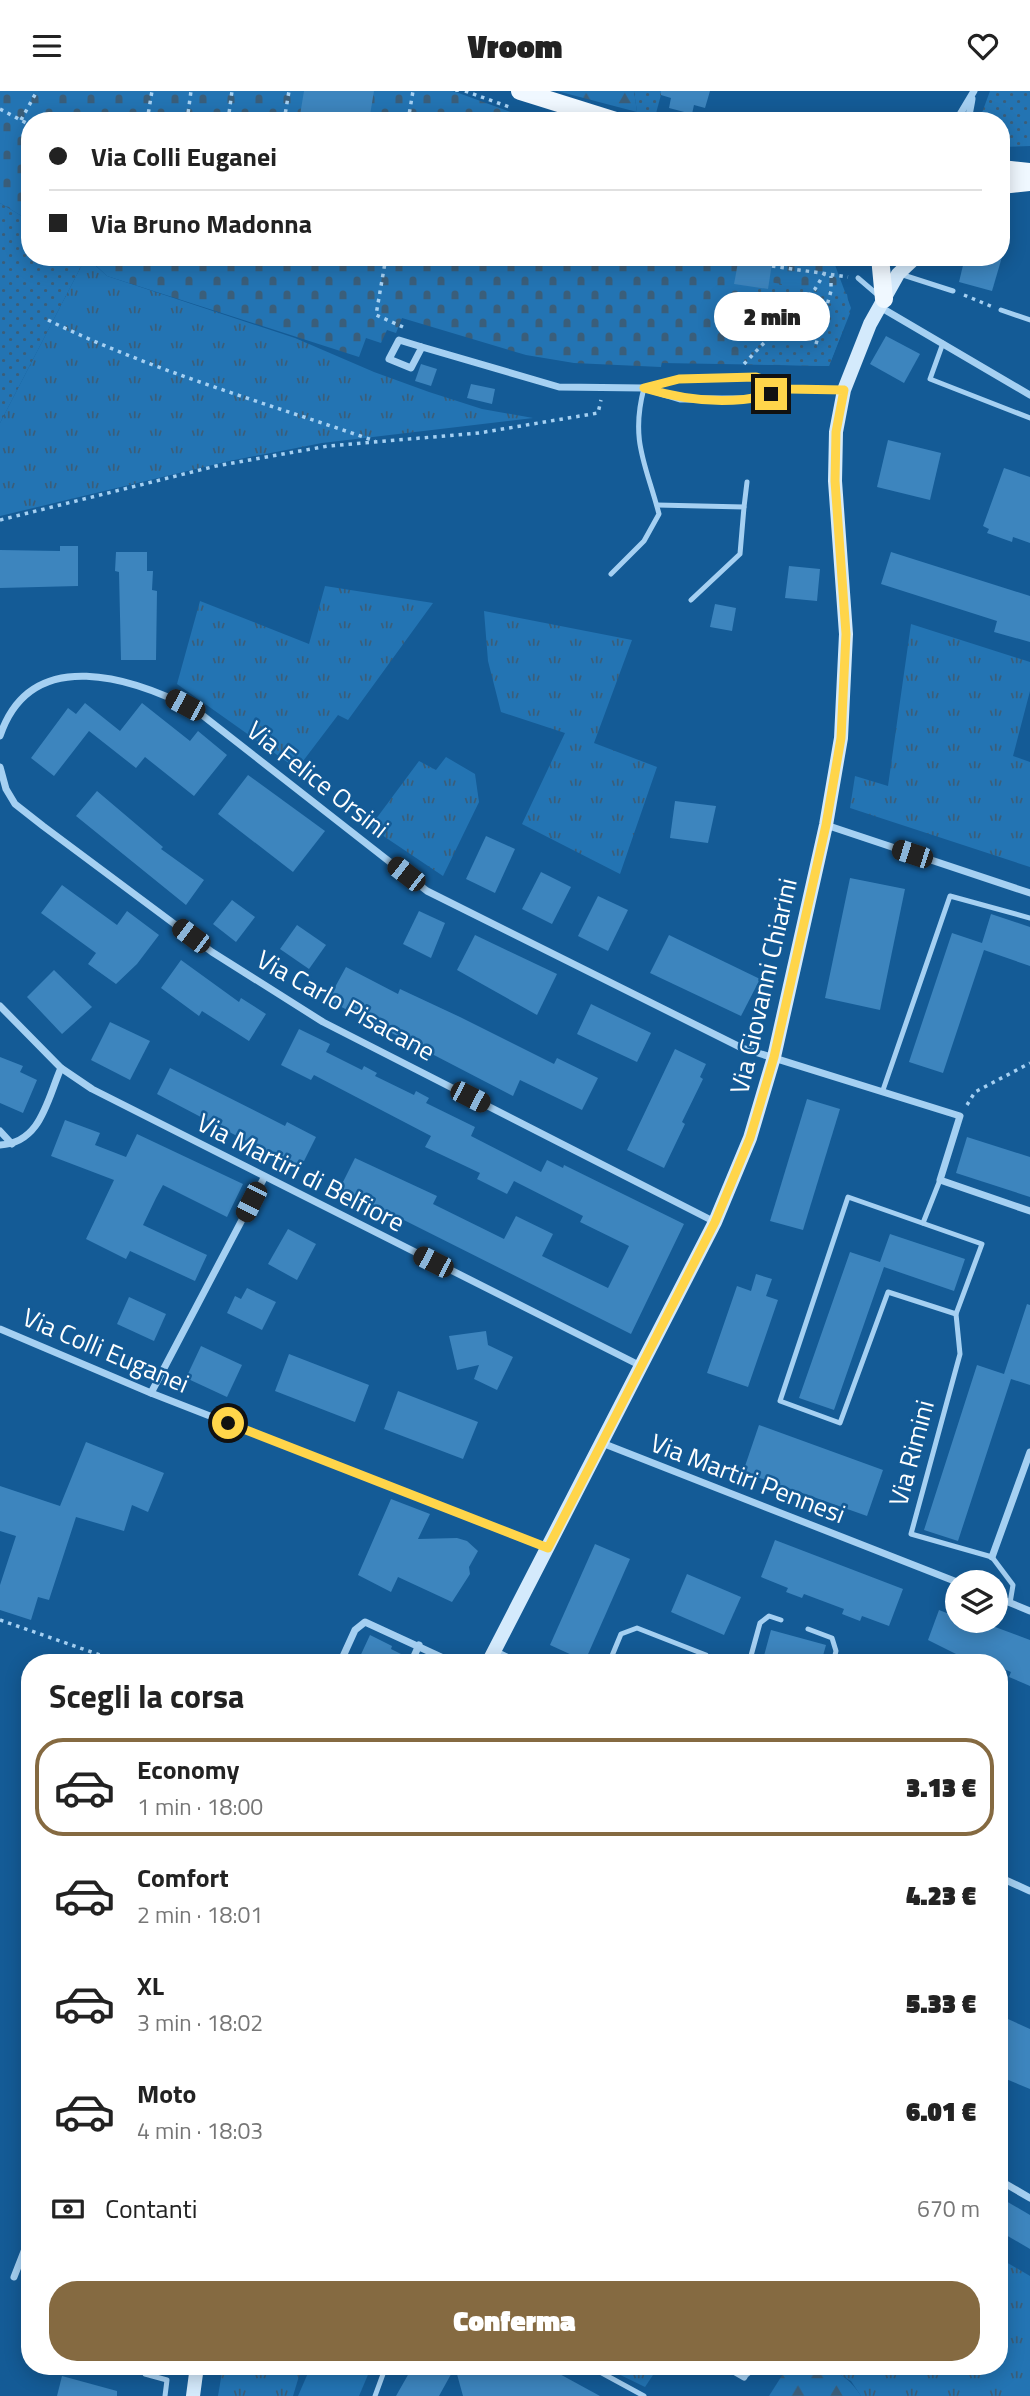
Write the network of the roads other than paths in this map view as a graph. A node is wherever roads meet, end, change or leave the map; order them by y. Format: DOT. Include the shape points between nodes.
graph roads {
  1 [pos="520,91"];
  2 [pos="587,112"];
  3 [pos="961,112"];
  4 [pos="970,112"];
  5 [pos="1010,170"];
  6 [pos="1030,171"];
  7 [pos="1030,182"];
  8 [pos="1010,184"];
  9 [pos="880,266"];
  10 [pos="898,266"];
  11 [pos="906,266"];
  12 [pos="898,274"];
  13 [pos="858,278"];
  14 [pos="953,291"];
  15 [pos="881,303"];
  16 [pos="1001,310"];
  17 [pos="1030,320"];
  18 [pos="943,343"];
  19 [pos="422,347"];
  20 [pos="644,388"];
  21 [pos="789,389"];
  22 [pos="844,390"];
  23 [pos="1030,395"];
  24 [pos="1030,418"];
  25 [pos="747,482"];
  26 [pos="657,505"];
  27 [pos="744,507"];
  28 [pos="611,574"];
  29 [pos="691,600"];
  30 [pos="0,736"];
  31 [pos="0,767"];
  32 [pos="826,825"];
  33 [pos="1030,893"];
  34 [pos="1030,918"];
  35 [pos="0,1006"];
  36 [pos="774,1057"];
  37 [pos="61,1068"];
  38 [pos="883,1090"];
  39 [pos="0,1131"];
  40 [pos="12,1144"];
  41 [pos="0,1145"];
  42 [pos="264,1178"];
  43 [pos="940,1180"];
  44 [pos="1030,1211"];
  45 [pos="715,1222"];
  46 [pos="923,1223"];
  47 [pos="956,1314"];
  48 [pos="0,1329"];
  49 [pos="642,1366"];
  50 [pos="151,1393"];
  51 [pos="602,1443"];
  52 [pos="1030,1452"];
  53 [pos="548,1548"];
  54 [pos="992,1557"];
  55 [pos="945,1577"];
  56 [pos="1010,1603"];
  57 [pos="1030,1611"];
  58 [pos="781,1620"];
  59 [pos="807,1629"];
  60 [pos="419,1645"];
  61 [pos="344,1654"];
  62 [pos="415,1654"];
  63 [pos="436,1654"];
  64 [pos="493,1654"];
  65 [pos="613,1654"];
  66 [pos="703,1654"];
  67 [pos="751,1654"];
  68 [pos="835,1654"];
  69 [pos="1008,1881"];
  70 [pos="1030,1891"];
  71 [pos="1008,2185"];
  72 [pos="1030,2198"];
  73 [pos="21,2259"];
  74 [pos="14,2277"];
  75 [pos="149,2375"];
  76 [pos="196,2375"];
  77 [pos="383,2375"];
  78 [pos="606,2375"];
  79 [pos="741,2375"];
  80 [pos="746,2375"];
  81 [pos="744,2377"];
  82 [pos="165,2396"];
  83 [pos="193,2396"];
  84 [pos="375,2396"];
  85 [pos="644,2396"];
  1 -- 2 [label="main road"];
  3 -- 4 [label="street" via="974,91"];
  5 -- 6 [label="main road"];
  7 -- 8 [label="main road"];
  9 -- 15 [label="main road"];
  10 -- 12 [label="main road, Via Giovanni Chiarini"];
  11 -- 12 [label="main road, Via Giovanni Chiarini"];
  12 -- 14 [label="lane"];
  12 -- 15 [label="main road, Via Giovanni Chiarini"];
  13 -- 15 [label="lane"];
  15 -- 18 [label="street"];
  15 -- 22 [label="main road, Via Giovanni Chiarini"];
  16 -- 17 [label="lane"];
  18 -- 23 [label="street"];
  18 -- 24 [label="lane" via="930,379"];
  19 -- 19 [label="street" via="411,368 389,359 399,340"];
  19 -- 20 [label="street" via="559,387"];
  20 -- 21 [label="street" via="680,399 752,399"];
  20 -- 21 [label="street" via="679,379 756,377"];
  20 -- 26 [label="lane" via="636,415 641,456"];
  21 -- 22 [label="street"];
  22 -- 32 [label="main road, Via Giovanni Chiarini" via="836,432 835,481 846,634 843,708"];
  25 -- 27 [label="lane"];
  26 -- 27 [label="lane"];
  26 -- 28 [label="lane" via="659,514 644,541"];
  27 -- 29 [label="lane" via="740,554"];
  30 -- 36 [label="street, Via Felice Orsini" via="18,702 53,679 77,674 145,687 172,698 197,711 426,891 742,1048"];
  31 -- 45 [label="street, Via Carlo Pisacane" via="15,804 212,952 323,1023"];
  32 -- 33 [label="street"];
  32 -- 36 [label="main road, Via Giovanni Chiarini"];
  34 -- 38 [label="lane" via="950,895"];
  35 -- 37 [label="street, Via Martiri di Belfiore"];
  36 -- 38 [label="street"];
  36 -- 45 [label="main road, Via Giovanni Chiarini" via="750,1138"];
  37 -- 40 [label="street" via="36,1127 23,1141"];
  37 -- 42 [label="street, Via Martiri di Belfiore" via="92,1089"];
  38 -- 43 [label="street" via="960,1116"];
  39 -- 40 [label="street"];
  40 -- 41 [label="street"];
  42 -- 49 [label="street, Via Martiri di Belfiore"];
  42 -- 50 [label="street"];
  43 -- 44 [label="street"];
  43 -- 46 [label="lane"];
  45 -- 49 [label="main road, Via Giovanni Chiarini"];
  46 -- 47 [label="lane" via="982,1244"];
  46 -- 47 [label="lane" via="848,1197 780,1401 840,1423 888,1292"];
  47 -- 54 [label="lane, Via Rimini" via="960,1354 911,1534"];
  48 -- 50 [label="street, Via Colli Euganei"];
  49 -- 51 [label="main road, Via Giovanni Chiarini"];
  50 -- 53 [label="street, Via Colli Euganei"];
  51 -- 53 [label="main road, Via Giovanni Chiarini"];
  51 -- 55 [label="street, Via Martiri Pennesi"];
  52 -- 54 [label="street"];
  53 -- 64 [label="main road, Via Giovanni Chiarini"];
  54 -- 56 [label="lane" via="1013,1585"];
  56 -- 57 [label="street"];
  58 -- 67 [label="lane" via="769,1616 760,1623"];
  59 -- 68 [label="lane" via="832,1638"];
  60 -- 61 [label="street" via="366,1622 355,1630"];
  60 -- 62 [label="street"];
  60 -- 63 [label="street"];
  65 -- 66 [label="lane" via="621,1635 637,1628"];
  69 -- 70 [label="street"];
  71 -- 72 [label="street"];
  73 -- 74 [label="street"];
  75 -- 82 [label="lane" via="167,2380"];
  76 -- 83 [label="main road"];
  77 -- 84 [label="lane"];
  78 -- 85 [label="lane"];
  79 -- 81 [label="street"];
  80 -- 81 [label="lane"];
}
